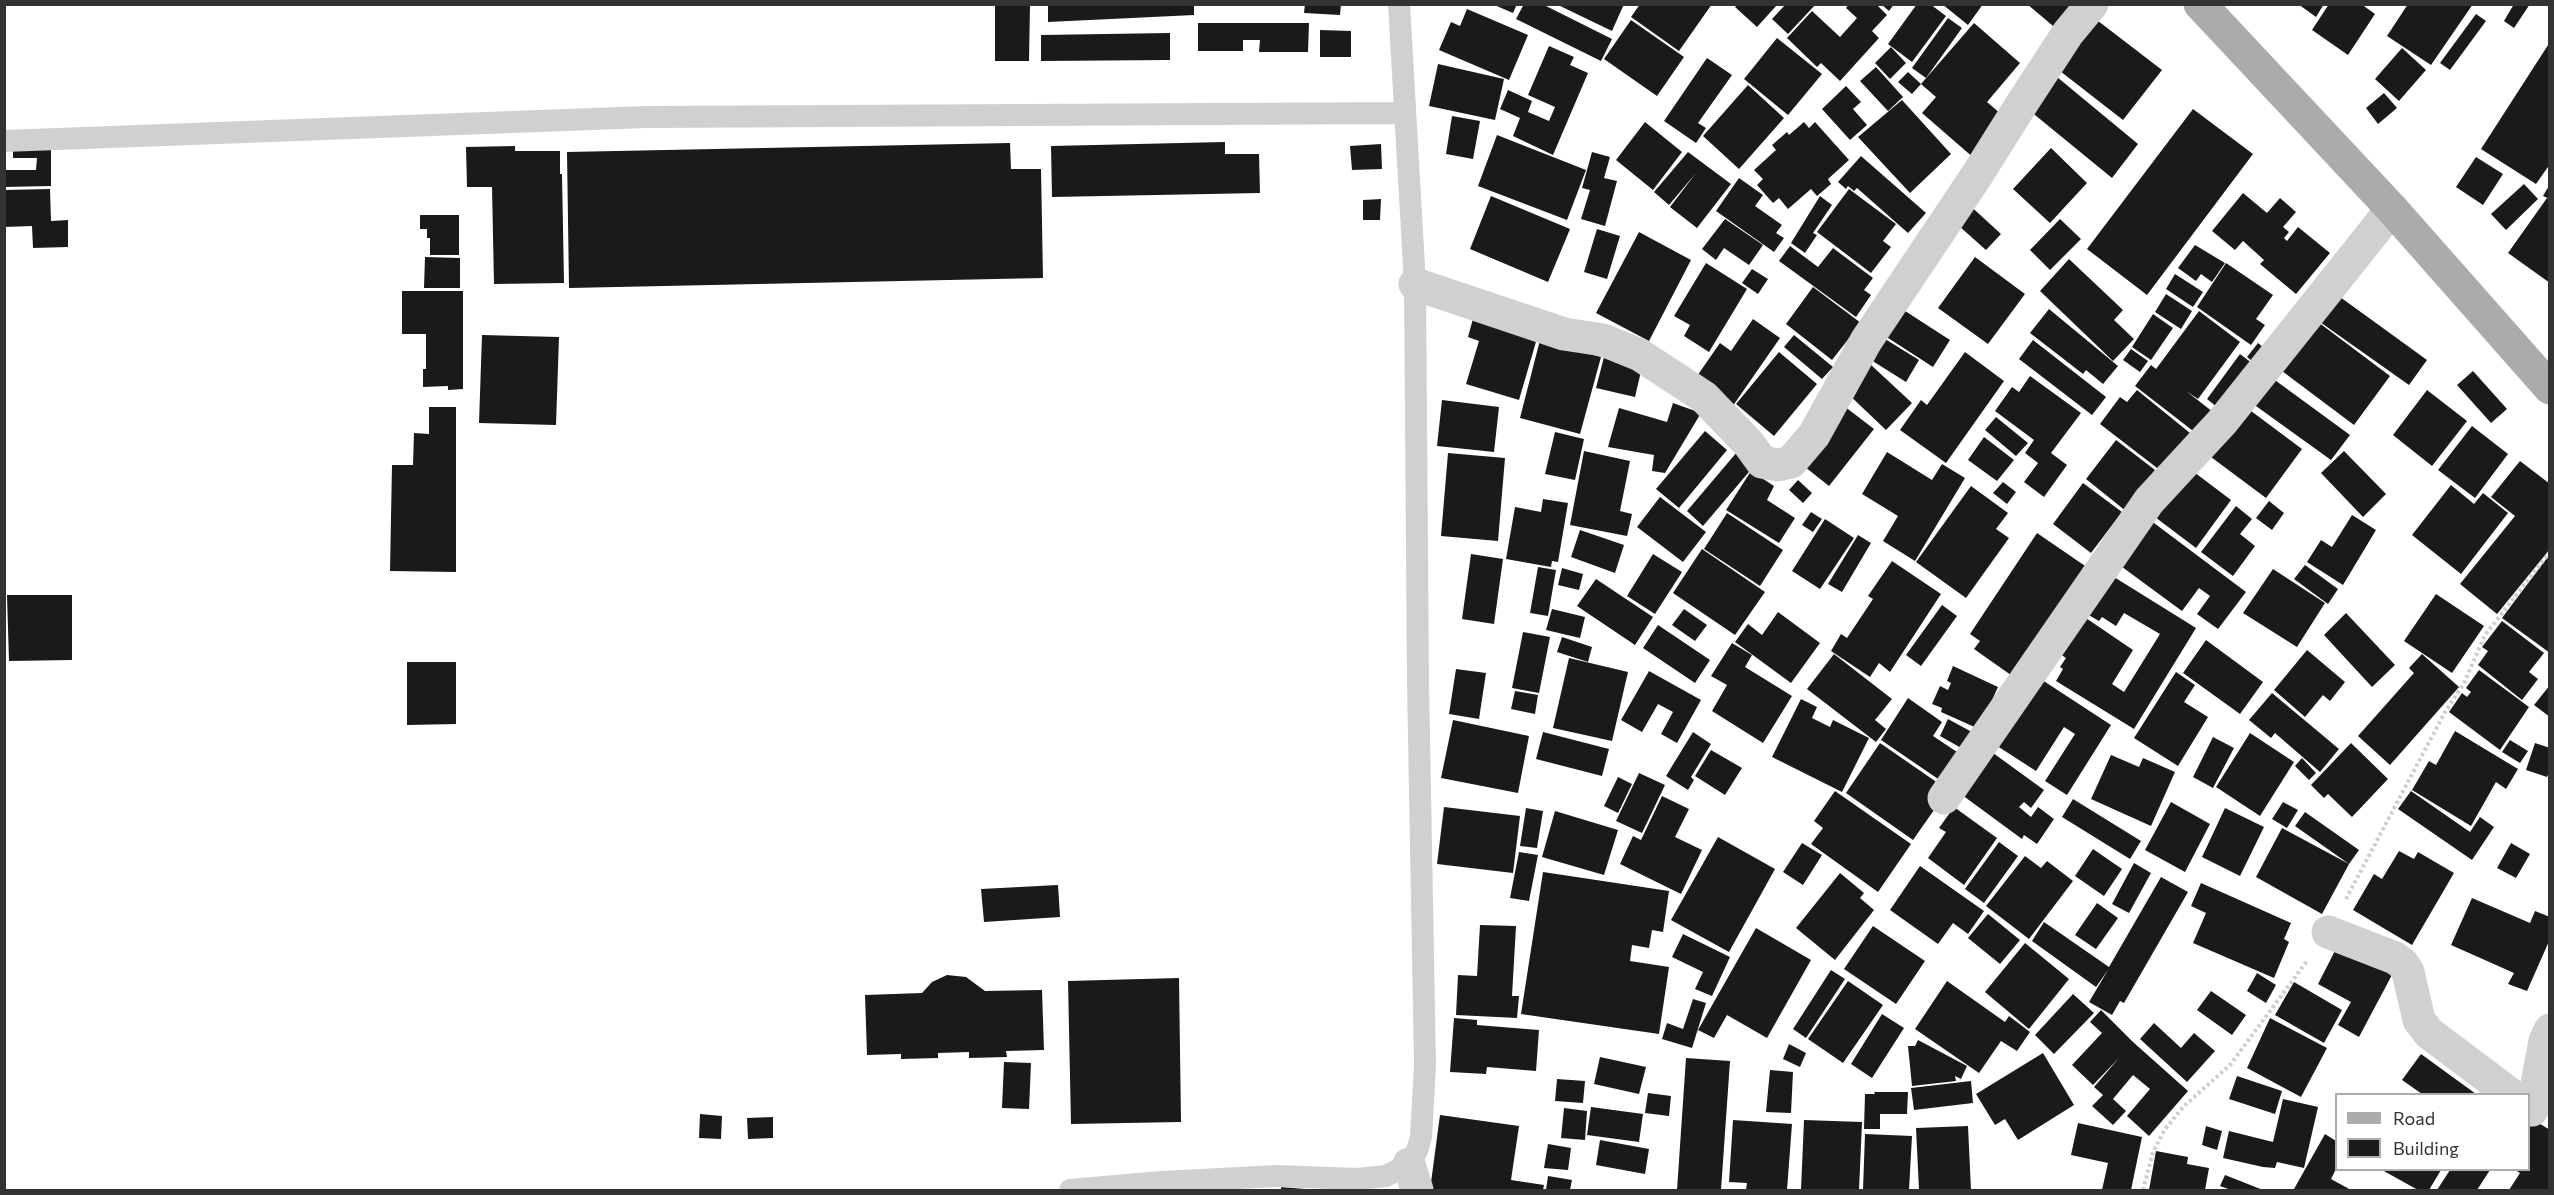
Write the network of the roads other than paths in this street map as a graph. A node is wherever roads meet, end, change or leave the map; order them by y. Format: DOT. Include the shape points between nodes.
graph roads {
  1 [pos="1399,4"];
  2 [pos="2092,4"];
  3 [pos="2200,4"];
  4 [pos="1404,114"];
  5 [pos="4,141"];
  6 [pos="2392,209"];
  7 [pos="1415,284"];
  8 [pos="2550,388"];
  9 [pos="1944,798"];
  10 [pos="2328,932"];
  11 [pos="2550,1030"];
  12 [pos="2511,1093"];
  13 [pos="2530,1107"];
  14 [pos="1413,1178"];
  15 [pos="1070,1191"];
  1 -- 4 [label="lane"];
  2 -- 7 [label="street" via="2032,87 1866,341 1814,435 1791,462 1762,462 1704,397 1640,355 1603,340 1564,334"];
  3 -- 6 [label="main road"];
  4 -- 5 [label="lane" via="646,117"];
  4 -- 7 [label="lane"];
  6 -- 8 [label="main road"];
  6 -- 9 [label="street" via="2223,421 2149,501"];
  7 -- 14 [label="lane" via="1425,1065 1421,1137"];
  10 -- 12 [label="street" via="2403,964 2409,972 2419,1020 2429,1033"];
  11 -- 13 [label="street"];
  14 -- 15 [label="lane" via="1276,1176"];
}
